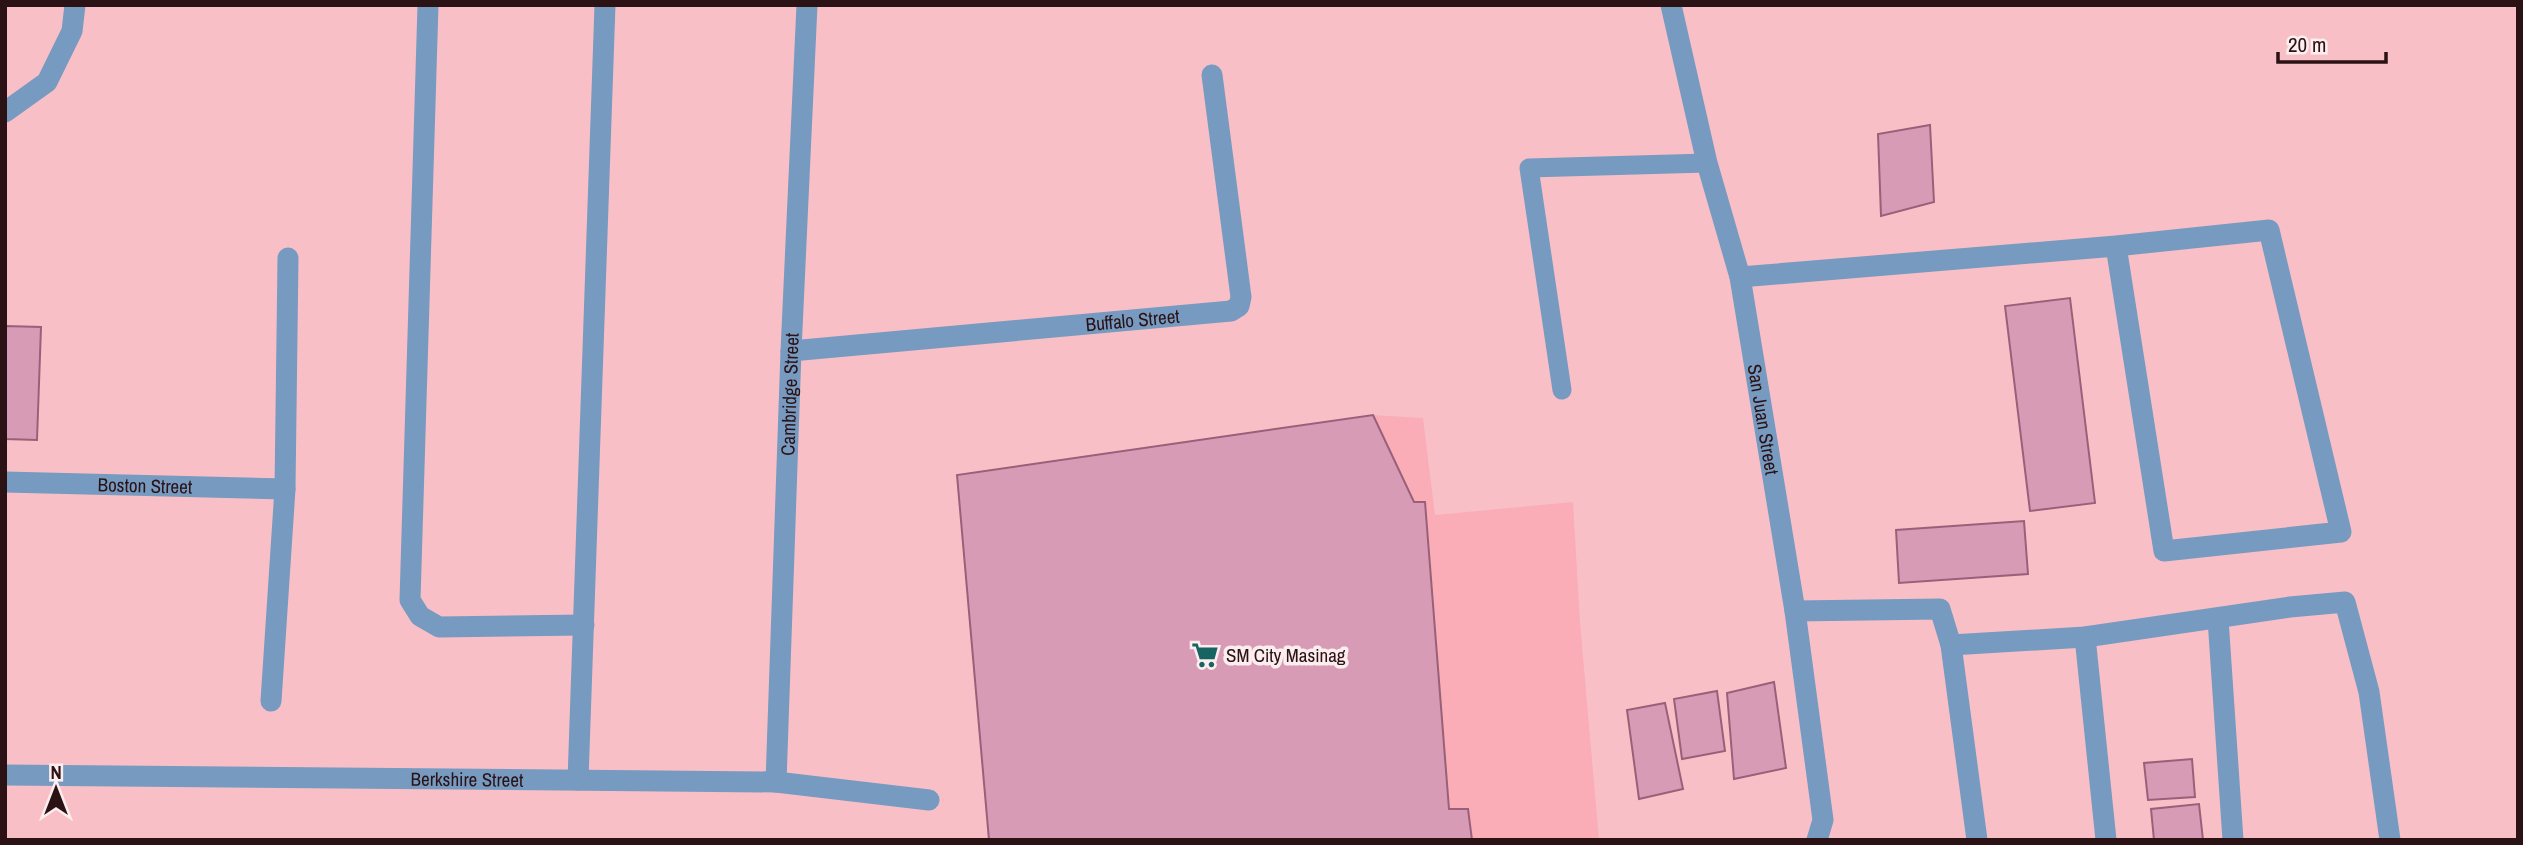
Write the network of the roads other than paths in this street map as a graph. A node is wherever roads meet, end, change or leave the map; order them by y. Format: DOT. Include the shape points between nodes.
graph roads {
  1 [pos="75,5"];
  2 [pos="428,5"];
  3 [pos="605,5"];
  4 [pos="807,5"];
  5 [pos="1671,5"];
  6 [pos="1212,75"];
  7 [pos="5,112"];
  8 [pos="1707,163"];
  9 [pos="2116,246"];
  10 [pos="288,258"];
  11 [pos="1740,277"];
  12 [pos="791,351"];
  13 [pos="1562,390"];
  14 [pos="5,482"];
  15 [pos="285,489"];
  16 [pos="1795,611"];
  17 [pos="2218,619"];
  18 [pos="584,625"];
  19 [pos="2085,637"];
  20 [pos="1951,645"];
  21 [pos="271,701"];
  22 [pos="5,775"];
  23 [pos="578,780"];
  24 [pos="776,782"];
  25 [pos="929,800"];
  26 [pos="1816,840"];
  27 [pos="1977,840"];
  28 [pos="2106,840"];
  29 [pos="2233,840"];
  30 [pos="2390,840"];
  1 -- 7 [label="street" via="72,31 47,82"];
  2 -- 18 [label="street" via="410,600 420,616 439,627"];
  3 -- 18 [label="street"];
  4 -- 12 [label="street, Cambridge Street"];
  5 -- 8 [label="street, San Juan Street"];
  6 -- 12 [label="street, Buffalo Street" via="1239,306 1231,311"];
  8 -- 11 [label="street, San Juan Street"];
  8 -- 13 [label="lane" via="1529,168"];
  9 -- 9 [label="street" via="2164,551 2341,532 2269,230"];
  9 -- 11 [label="street"];
  10 -- 15 [label="street"];
  11 -- 16 [label="street, San Juan Street"];
  12 -- 24 [label="street, Cambridge Street"];
  14 -- 15 [label="street, Boston Street"];
  15 -- 21 [label="street"];
  16 -- 20 [label="street" via="1940,609"];
  16 -- 26 [label="street, San Juan Street" via="1823,820"];
  17 -- 19 [label="street"];
  17 -- 29 [label="street"];
  17 -- 30 [label="street" via="2345,602 2369,692"];
  18 -- 23 [label="street"];
  19 -- 20 [label="street"];
  19 -- 28 [label="street"];
  20 -- 27 [label="street"];
  22 -- 23 [label="street, Berkshire Street"];
  23 -- 24 [label="street, Berkshire Street"];
  24 -- 25 [label="street, Berkshire Street"];
}
